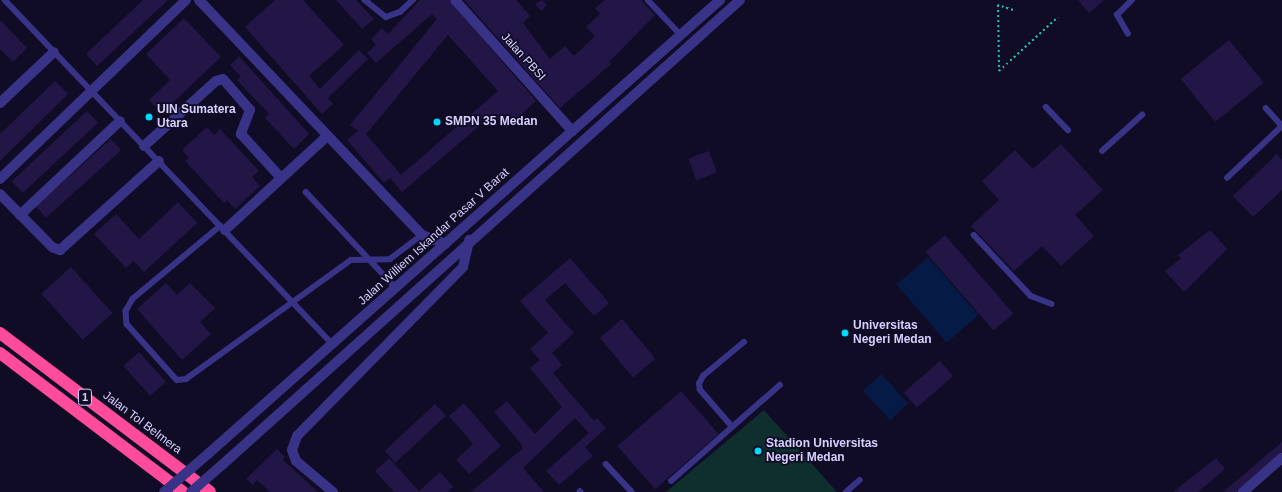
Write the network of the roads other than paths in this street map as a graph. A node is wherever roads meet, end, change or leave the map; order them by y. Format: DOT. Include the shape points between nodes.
graph roads {
  1 [pos="5,0"];
  2 [pos="186,0"];
  3 [pos="199,0"];
  4 [pos="365,0"];
  5 [pos="413,0"];
  6 [pos="455,0"];
  7 [pos="648,0"];
  8 [pos="720,0"];
  9 [pos="740,0"];
  10 [pos="1132,0"];
  11 [pos="695,22"];
  12 [pos="704,32"];
  13 [pos="1128,34"];
  14 [pos="681,35"];
  15 [pos="54,52"];
  16 [pos="92,92"];
  17 [pos="0,103"];
  18 [pos="1046,107"];
  19 [pos="1266,108"];
  20 [pos="1142,115"];
  21 [pos="120,121"];
  22 [pos="1282,126"];
  23 [pos="1068,130"];
  24 [pos="572,131"];
  25 [pos="326,137"];
  26 [pos="144,146"];
  27 [pos="1102,151"];
  28 [pos="159,161"];
  29 [pos="281,178"];
  30 [pos="1227,178"];
  31 [pos="0,179"];
  32 [pos="306,192"];
  33 [pos="0,194"];
  34 [pos="20,215"];
  35 [pos="223,228"];
  36 [pos="422,235"];
  37 [pos="974,235"];
  38 [pos="469,240"];
  39 [pos="444,244"];
  40 [pos="371,259"];
  41 [pos="396,288"];
  42 [pos="294,302"];
  43 [pos="1052,304"];
  44 [pos="0,333"];
  45 [pos="744,342"];
  46 [pos="333,344"];
  47 [pos="0,353"];
  48 [pos="780,385"];
  49 [pos="732,427"];
  50 [pos="1282,458"];
  51 [pos="606,464"];
  52 [pos="860,480"];
  53 [pos="671,481"];
  54 [pos="164,492"];
  55 [pos="183,492"];
  56 [pos="190,492"];
  57 [pos="210,492"];
  58 [pos="333,492"];
  59 [pos="632,492"];
  60 [pos="846,492"];
  61 [pos="1243,492"];
  1 -- 15 [label="lane"];
  2 -- 16 [label="street"];
  3 -- 25 [label="street"];
  4 -- 5 [label="lane" via="386,17 400,12"];
  6 -- 24 [label="street, Jalan PBSI"];
  7 -- 14 [label="lane"];
  8 -- 11 [label="street, Jalan Williem Iskandar Pasar V Barat"];
  9 -- 12 [label="street"];
  10 -- 13 [label="lane" via="1117,15"];
  11 -- 12 [label="street"];
  11 -- 14 [label="street, Jalan Williem Iskandar Pasar V Barat"];
  12 -- 38 [label="street"];
  14 -- 24 [label="street, Jalan Williem Iskandar Pasar V Barat"];
  15 -- 16 [label="lane"];
  15 -- 17 [label="street"];
  16 -- 21 [label="lane"];
  16 -- 31 [label="street"];
  18 -- 23 [label="lane"];
  19 -- 22 [label="lane"];
  20 -- 27 [label="lane"];
  21 -- 26 [label="lane"];
  21 -- 34 [label="street"];
  22 -- 30 [label="lane"];
  24 -- 39 [label="street, Jalan Williem Iskandar Pasar V Barat"];
  25 -- 29 [label="street"];
  25 -- 36 [label="street"];
  26 -- 28 [label="lane"];
  26 -- 29 [label="street" via="216,81 223,79 250,110 241,134"];
  28 -- 34 [label="street" via="60,250 52,247"];
  28 -- 35 [label="lane"];
  29 -- 35 [label="street"];
  32 -- 40 [label="lane"];
  33 -- 34 [label="street"];
  35 -- 42 [label="lane"];
  35 -- 42 [label="lane" via="133,299 126,311 128,324 170,375 177,380 186,379"];
  36 -- 39 [label="street"];
  36 -- 40 [label="lane" via="390,258"];
  37 -- 43 [label="lane" via="1031,296"];
  38 -- 56 [label="street, bridge"];
  38 -- 58 [label="street" via="463,267 297,436 292,450 296,461"];
  39 -- 41 [label="street, Jalan Williem Iskandar Pasar V Barat"];
  40 -- 41 [label="lane"];
  40 -- 42 [label="lane" via="350,260"];
  41 -- 46 [label="street, Jalan Williem Iskandar Pasar V Barat"];
  42 -- 46 [label="lane"];
  44 -- 57 [label="highway, Jalan Tol Belmera / 1"];
  45 -- 49 [label="lane" via="703,376 699,384 700,390"];
  46 -- 54 [label="street, Jalan Williem Iskandar Pasar V Barat, bridge"];
  47 -- 55 [label="highway, 1"];
  48 -- 49 [label="lane"];
  49 -- 53 [label="lane"];
  50 -- 61 [label="street"];
  51 -- 59 [label="lane"];
  52 -- 60 [label="lane"];
}
